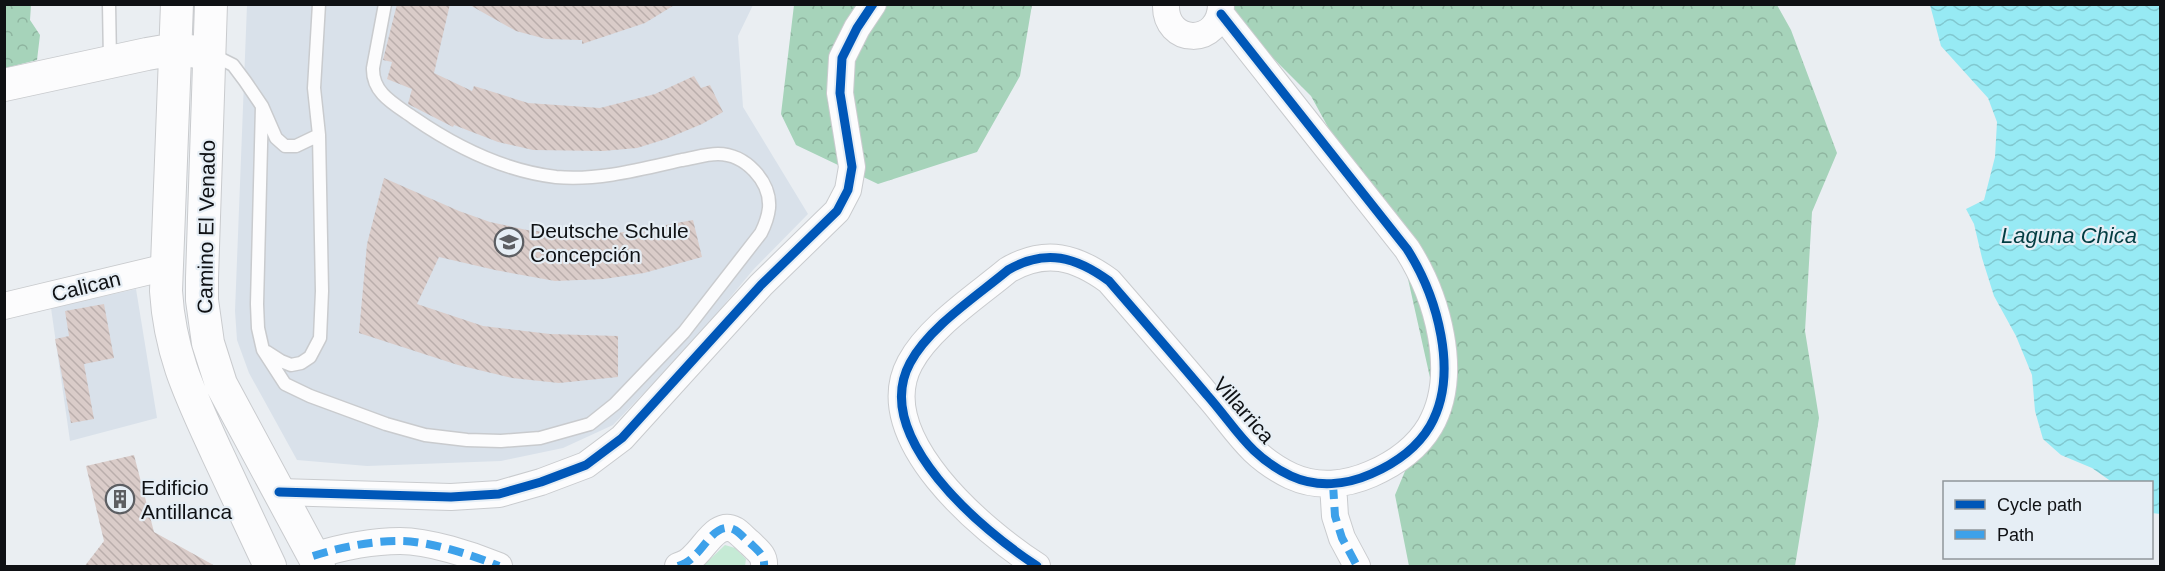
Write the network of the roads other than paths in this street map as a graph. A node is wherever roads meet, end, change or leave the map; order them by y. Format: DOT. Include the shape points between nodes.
graph roads {
  1 [pos="109,4"];
  2 [pos="177,4"];
  3 [pos="212,4"];
  4 [pos="320,4"];
  5 [pos="385,4"];
  6 [pos="873,4"];
  7 [pos="1166,4"];
  8 [pos="1221,9"];
  9 [pos="176,50"];
  10 [pos="210,53"];
  11 [pos="110,61"];
  12 [pos="4,85"];
  13 [pos="262,106"];
  14 [pos="319,135"];
  15 [pos="166,267"];
  16 [pos="4,306"];
  17 [pos="263,350"];
  18 [pos="1333,483"];
  19 [pos="279,492"];
  20 [pos="316,561"];
  21 [pos="270,567"];
  22 [pos="499,567"];
  23 [pos="678,567"];
  24 [pos="764,567"];
  25 [pos="1037,567"];
  26 [pos="1357,567"];
  1 -- 11 [label="lane"];
  2 -- 9 [label="street, Camino El Venado"];
  3 -- 10 [label="street, Camino El Venado"];
  4 -- 14 [label="lane" via="314,88"];
  5 -- 17 [label="lane" via="373,68 378,89 390,102 465,149 501,164 577,178 728,155 748,165 764,184 769,195 767,220 761,234 684,332 615,404 590,424 563,433 501,441 425,435 386,424 285,384"];
  6 -- 19 [label="street" via="842,58 840,93 852,167 848,190 837,211 761,285 622,438 586,465 499,494 451,497"];
  7 -- 8 [label="street" via="1169,23 1180,33 1194,37 1214,27"];
  8 -- 18 [label="street, Villarrica" via="1407,249 1420,269 1439,326 1444,370 1441,398 1430,426 1407,452 1381,469"];
  9 -- 10 [label="street"];
  9 -- 11 [label="street"];
  9 -- 15 [label="street, Camino El Venado"];
  10 -- 13 [label="lane" via="233,65"];
  10 -- 19 [label="street, Camino El Venado" via="204,321 221,384"];
  11 -- 12 [label="street"];
  13 -- 14 [label="lane" via="276,138 285,146 296,146"];
  13 -- 17 [label="lane" via="257,304"];
  14 -- 17 [label="lane" via="320,338 310,357 301,363 280,362"];
  15 -- 16 [label="street, Calican"];
  15 -- 21 [label="street, Camino El Venado" via="168,315 182,374"];
  18 -- 25 [label="street, Villarrica" via="1294,477 1257,456 1109,281 1072,260 1031,260 1008,270 931,335 909,364 900,399 907,429 935,474 984,528"];
  18 -- 26 [label="street" via="1335,516"];
  19 -- 20 [label="street, Camino El Venado"];
  20 -- 22 [label="street" via="346,546 402,541 444,548"];
  23 -- 24 [label="street" via="693,558 713,534 728,528 760,552"];
}
